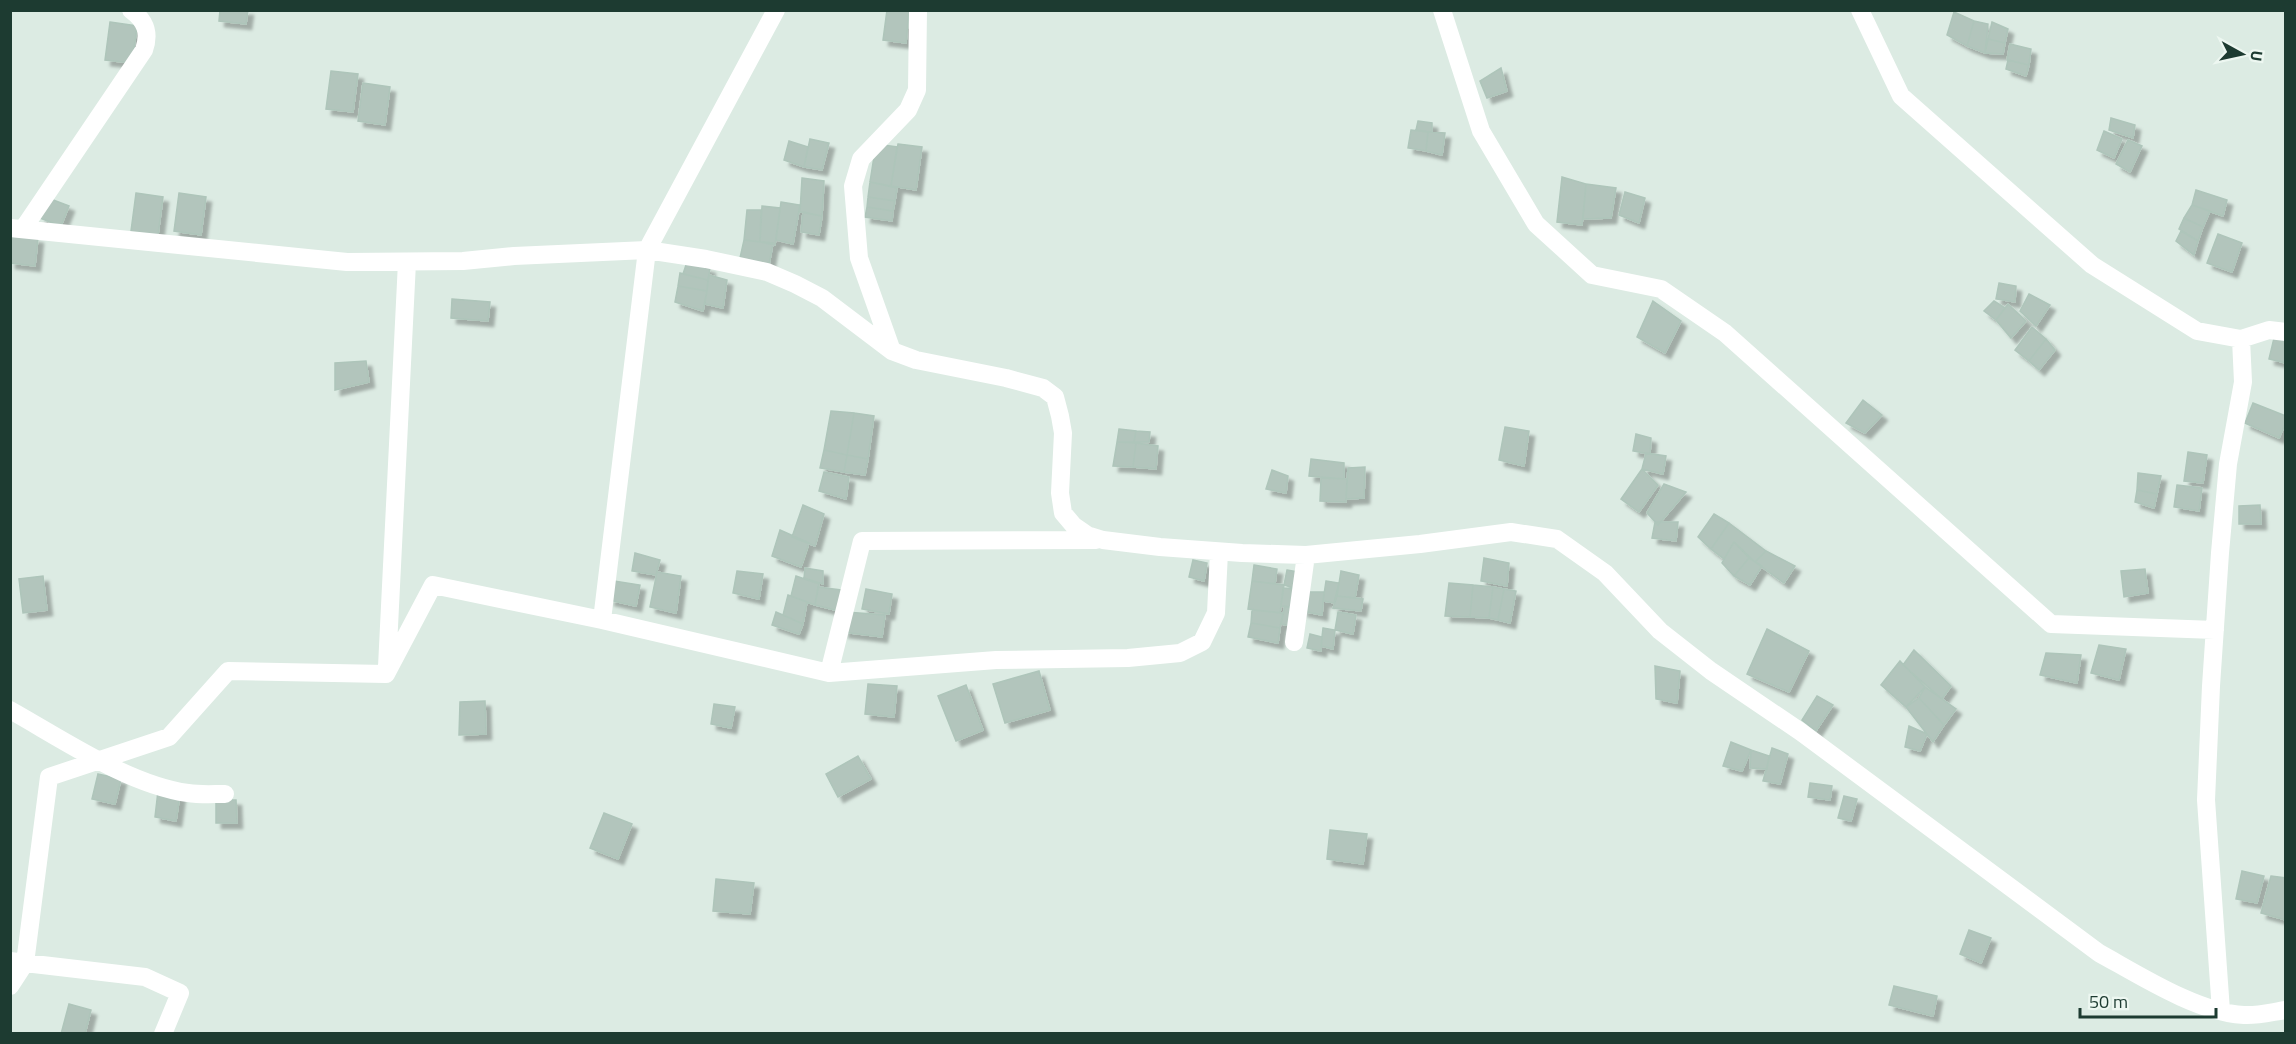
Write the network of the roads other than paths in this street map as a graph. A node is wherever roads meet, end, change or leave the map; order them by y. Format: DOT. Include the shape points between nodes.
graph roads {
  1 [pos="131,10"];
  2 [pos="776,10"];
  3 [pos="918,10"];
  4 [pos="1442,10"];
  5 [pos="1860,10"];
  6 [pos="17,228"];
  7 [pos="647,250"];
  8 [pos="407,262"];
  9 [pos="2286,332"];
  10 [pos="2241,339"];
  11 [pos="892,351"];
  12 [pos="1103,540"];
  13 [pos="1219,552"];
  14 [pos="1306,555"];
  15 [pos="602,620"];
  16 [pos="2215,630"];
  17 [pos="1294,642"];
  18 [pos="386,674"];
  19 [pos="828,674"];
  20 [pos="10,710"];
  21 [pos="99,760"];
  22 [pos="225,794"];
  23 [pos="18,962"];
  24 [pos="10,986"];
  25 [pos="2286,1010"];
  26 [pos="2221,1011"];
  27 [pos="163,1034"];
  1 -- 6 [label="street" via="146,26 144,50"];
  2 -- 7 [label="street"];
  3 -- 11 [label="street" via="917,90 908,110 861,159 853,186 859,258"];
  4 -- 16 [label="street" via="1481,131 1536,224 1592,275 1662,289 1725,333 2051,624"];
  5 -- 10 [label="street" via="1901,96 2092,265 2197,331"];
  6 -- 8 [label="street" via="347,262"];
  7 -- 8 [label="street"];
  7 -- 11 [label="street" via="766,272 822,298"];
  7 -- 15 [label="street"];
  8 -- 18 [label="street"];
  9 -- 10 [label="street" via="2270,330"];
  10 -- 16 [label="street" via="2243,382 2228,464"];
  11 -- 12 [label="street" via="916,360 1043,388 1055,397 1063,433 1063,513 1087,535"];
  12 -- 13 [label="street"];
  12 -- 19 [label="street" via="862,541"];
  13 -- 14 [label="street"];
  13 -- 19 [label="street" via="1216,614 1202,642 1180,653 1128,658 996,660"];
  14 -- 17 [label="street"];
  14 -- 26 [label="street" via="1511,532 1557,539 1605,573 1660,631 1711,671 1801,732 2099,953 2150,981"];
  15 -- 18 [label="street" via="433,585"];
  15 -- 19 [label="street"];
  16 -- 26 [label="street" via="2206,800"];
  18 -- 21 [label="street" via="228,671 169,737"];
  20 -- 21 [label="street"];
  21 -- 22 [label="street" via="154,785 188,793"];
  21 -- 23 [label="street" via="49,777"];
  23 -- 24 [label="street"];
  23 -- 27 [label="street" via="145,977 180,993"];
  25 -- 26 [label="street" via="2245,1016"];
}
